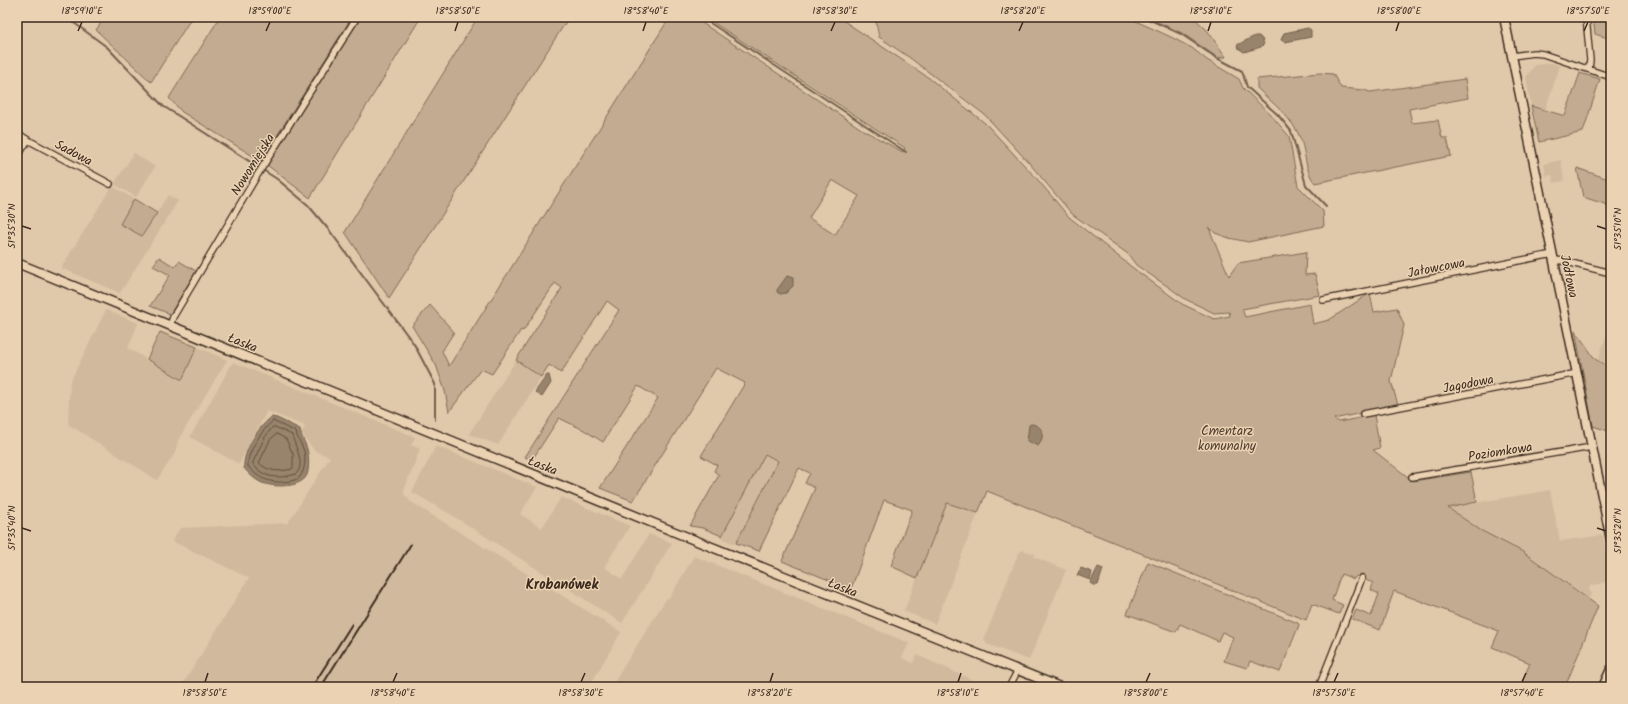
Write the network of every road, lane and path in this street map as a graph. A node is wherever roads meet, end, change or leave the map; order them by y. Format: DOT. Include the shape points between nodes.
graph roads {
  1 [pos="357,17"];
  2 [pos="1504,17"];
  3 [pos="1586,17"];
  4 [pos="1512,56"];
  5 [pos="1589,69"];
  6 [pos="1611,77"];
  7 [pos="17,133"];
  8 [pos="28,140"];
  9 [pos="17,157"];
  10 [pos="110,184"];
  11 [pos="1554,257"];
  12 [pos="17,263"];
  13 [pos="1611,273"];
  14 [pos="1323,300"];
  15 [pos="170,326"];
  16 [pos="1578,373"];
  17 [pos="1363,414"];
  18 [pos="1592,447"];
  19 [pos="1412,477"];
  20 [pos="1611,540"];
  21 [pos="1362,578"];
  22 [pos="1611,669"];
  23 [pos="1018,670"];
  24 [pos="1009,687"];
  25 [pos="1060,687"];
  26 [pos="1319,687"];
  27 [pos="1604,687"];
  1 -- 15 [label="street, Nowomiejska" via="258,174"];
  2 -- 4 [label="main road, Jodłowa"];
  3 -- 5 [label="street"];
  4 -- 5 [label="street" via="1539,53"];
  4 -- 11 [label="main road, Jodłowa"];
  5 -- 6 [label="street"];
  7 -- 8 [label="street, Sadowa"];
  8 -- 9 [label="street"];
  8 -- 10 [label="street, Sadowa"];
  11 -- 13 [label="street"];
  11 -- 14 [label="street, Jałowcowa"];
  11 -- 16 [label="main road, Jodłowa"];
  12 -- 15 [label="main road, Łaska"];
  15 -- 23 [label="main road, Łaska"];
  16 -- 17 [label="street, Jagodowa"];
  16 -- 18 [label="main road, Jodłowa"];
  18 -- 19 [label="street, Poziomkowa"];
  18 -- 20 [label="main road, Jodłowa"];
  21 -- 26 [label="street"];
  22 -- 27 [label="main road"];
  23 -- 24 [label="street"];
  23 -- 25 [label="main road, Łaska"];
}
